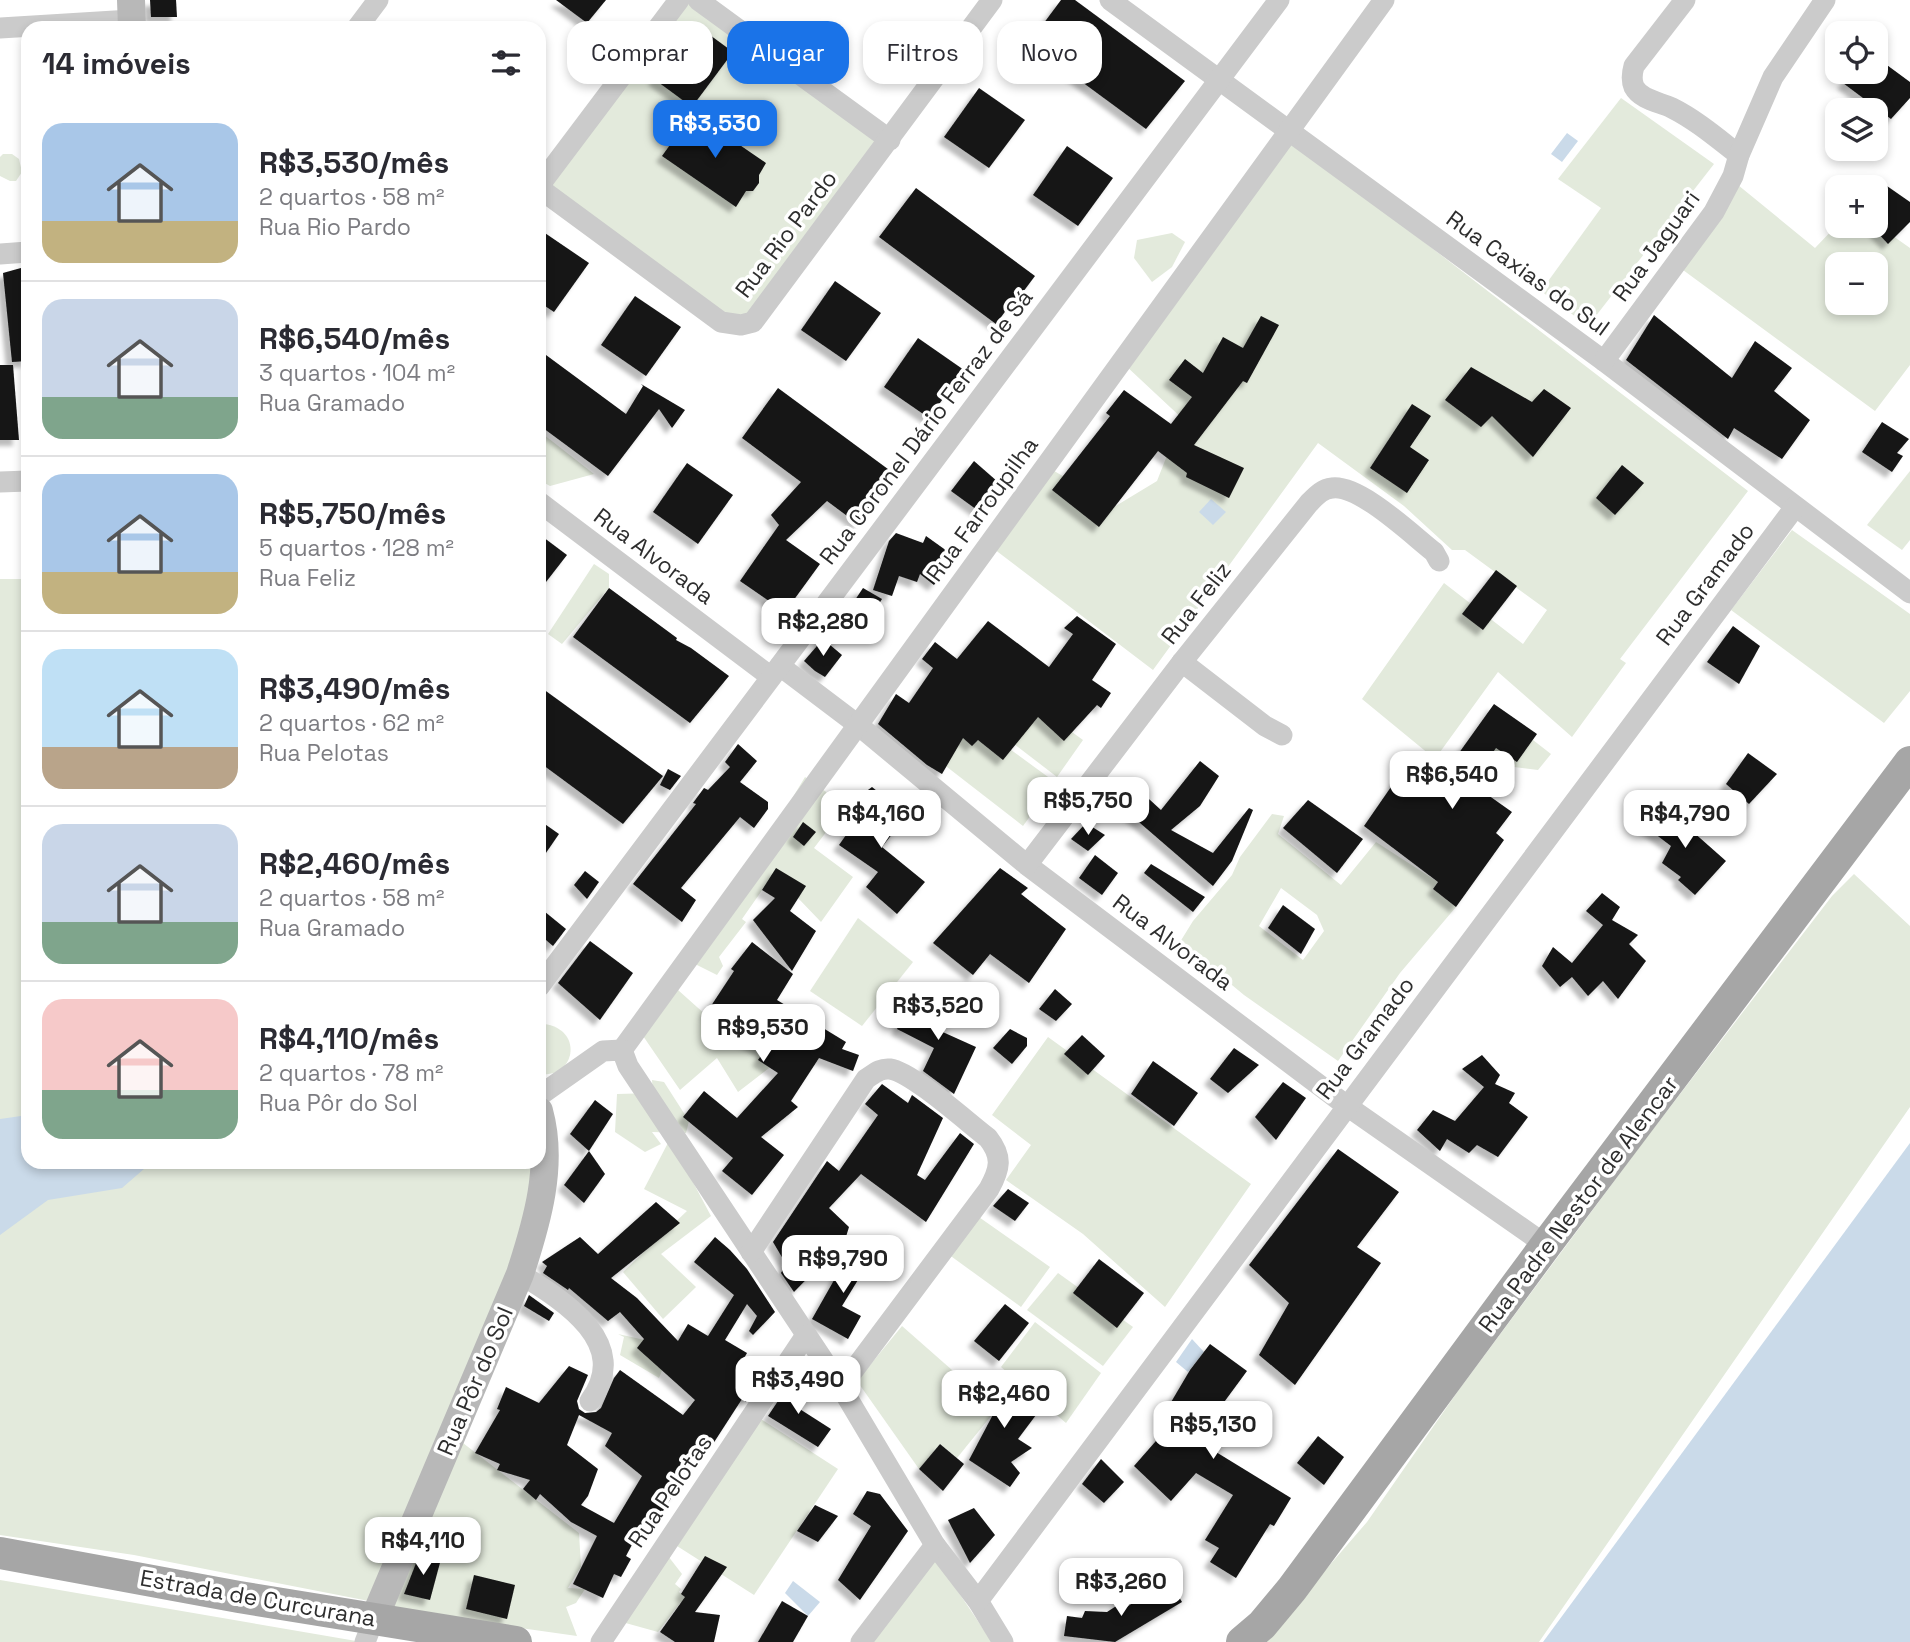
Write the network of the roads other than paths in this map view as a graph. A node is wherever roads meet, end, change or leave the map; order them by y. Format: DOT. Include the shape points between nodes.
graph roads {
  1 [pos="378,0"];
  2 [pos="679,0"];
  3 [pos="698,0"];
  4 [pos="992,0"];
  5 [pos="1111,0"];
  6 [pos="1279,0"];
  7 [pos="1384,0"];
  8 [pos="1685,0"];
  9 [pos="1825,0"];
  10 [pos="131,16"];
  11 [pos="76,21"];
  12 [pos="362,21"];
  13 [pos="21,26"];
  14 [pos="0,28"];
  15 [pos="1220,79"];
  16 [pos="1290,130"];
  17 [pos="890,140"];
  18 [pos="1739,155"];
  19 [pos="546,178"];
  20 [pos="546,192"];
  21 [pos="21,252"];
  22 [pos="0,254"];
  23 [pos="1604,361"];
  24 [pos="21,481"];
  25 [pos="0,482"];
  26 [pos="546,507"];
  27 [pos="1795,507"];
  28 [pos="1439,561"];
  29 [pos="1910,593"];
  30 [pos="1182,662"];
  31 [pos="776,672"];
  32 [pos="858,725"];
  33 [pos="1282,735"];
  34 [pos="1910,762"];
  35 [pos="1027,865"];
  36 [pos="546,978"];
  37 [pos="622,1049"];
  38 [pos="546,1091"];
  39 [pos="1347,1105"];
  40 [pos="543,1169"];
  41 [pos="1546,1245"];
  42 [pos="751,1252"];
  43 [pos="520,1273"];
  44 [pos="806,1335"];
  45 [pos="841,1387"];
  46 [pos="590,1401"];
  47 [pos="935,1545"];
  48 [pos="0,1553"];
  49 [pos="978,1601"];
  50 [pos="370,1631"];
  51 [pos="516,1642"];
  52 [pos="601,1642"];
  53 [pos="861,1642"];
  54 [pos="1003,1642"];
  55 [pos="1242,1642"];
  1 -- 12 [label="street"];
  2 -- 19 [label="street, Rua Rio Pardo"];
  3 -- 17 [label="street"];
  4 -- 17 [label="street, Rua Rio Pardo"];
  5 -- 15 [label="street, Rua Caxias do Sul"];
  6 -- 15 [label="street, Rua Coronel Dário Ferraz de Sá"];
  7 -- 16 [label="street, Rua Farroupilha"];
  8 -- 18 [label="street" via="1634,65 1634,88 1690,118"];
  9 -- 18 [label="street, Rua Jaguari" via="1773,78"];
  10 -- 11 [label="street"];
  13 -- 14 [label="street"];
  15 -- 16 [label="street, Rua Caxias do Sul"];
  15 -- 31 [label="street, Rua Coronel Dário Ferraz de Sá"];
  16 -- 23 [label="street, Rua Caxias do Sul"];
  16 -- 32 [label="street, Rua Farroupilha"];
  17 -- 20 [label="street, Rua Rio Pardo" via="753,322 741,325 721,322"];
  18 -- 23 [label="street, Rua Jaguari" via="1714,212"];
  21 -- 22 [label="street"];
  23 -- 27 [label="street, Rua Caxias do Sul"];
  24 -- 25 [label="street"];
  26 -- 31 [label="street, Rua Alvorada"];
  27 -- 29 [label="street, Rua Caxias do Sul"];
  27 -- 39 [label="street, Rua Gramado"];
  28 -- 30 [label="street, Rua Feliz" via="1434,552 1362,495 1345,487 1323,490"];
  30 -- 33 [label="street"];
  30 -- 35 [label="street, Rua Feliz"];
  31 -- 32 [label="street, Rua Alvorada"];
  31 -- 36 [label="street, Rua Coronel Dário Ferraz de Sá"];
  32 -- 35 [label="street, Rua Alvorada"];
  32 -- 37 [label="street, Rua Farroupilha"];
  34 -- 41 [label="main road, Rua Padre Nestor de Alencar"];
  35 -- 39 [label="street, Rua Alvorada"];
  37 -- 38 [label="street" via="603,1051"];
  37 -- 42 [label="street" via="628,1066"];
  39 -- 41 [label="street, Rua Alvorada"];
  39 -- 49 [label="street, Rua Gramado"];
  40 -- 43 [label="main road, Rua Pôr do Sol" via="536,1226"];
  41 -- 55 [label="main road, Rua Padre Nestor de Alencar" via="1292,1589"];
  42 -- 44 [label="street"];
  42 -- 45 [label="street" via="866,1079 879,1070 893,1069 908,1076 996,1149 997,1174 989,1189"];
  43 -- 46 [label="street" via="562,1302 601,1346 603,1376"];
  43 -- 50 [label="main road, Rua Pôr do Sol"];
  44 -- 45 [label="street"];
  44 -- 52 [label="street, Rua Pelotas"];
  45 -- 47 [label="street"];
  47 -- 49 [label="street"];
  47 -- 53 [label="street"];
  48 -- 50 [label="main road, Estrada de Curcurana"];
  49 -- 54 [label="street"];
  50 -- 51 [label="main road, Estrada de Curcurana"];
}
